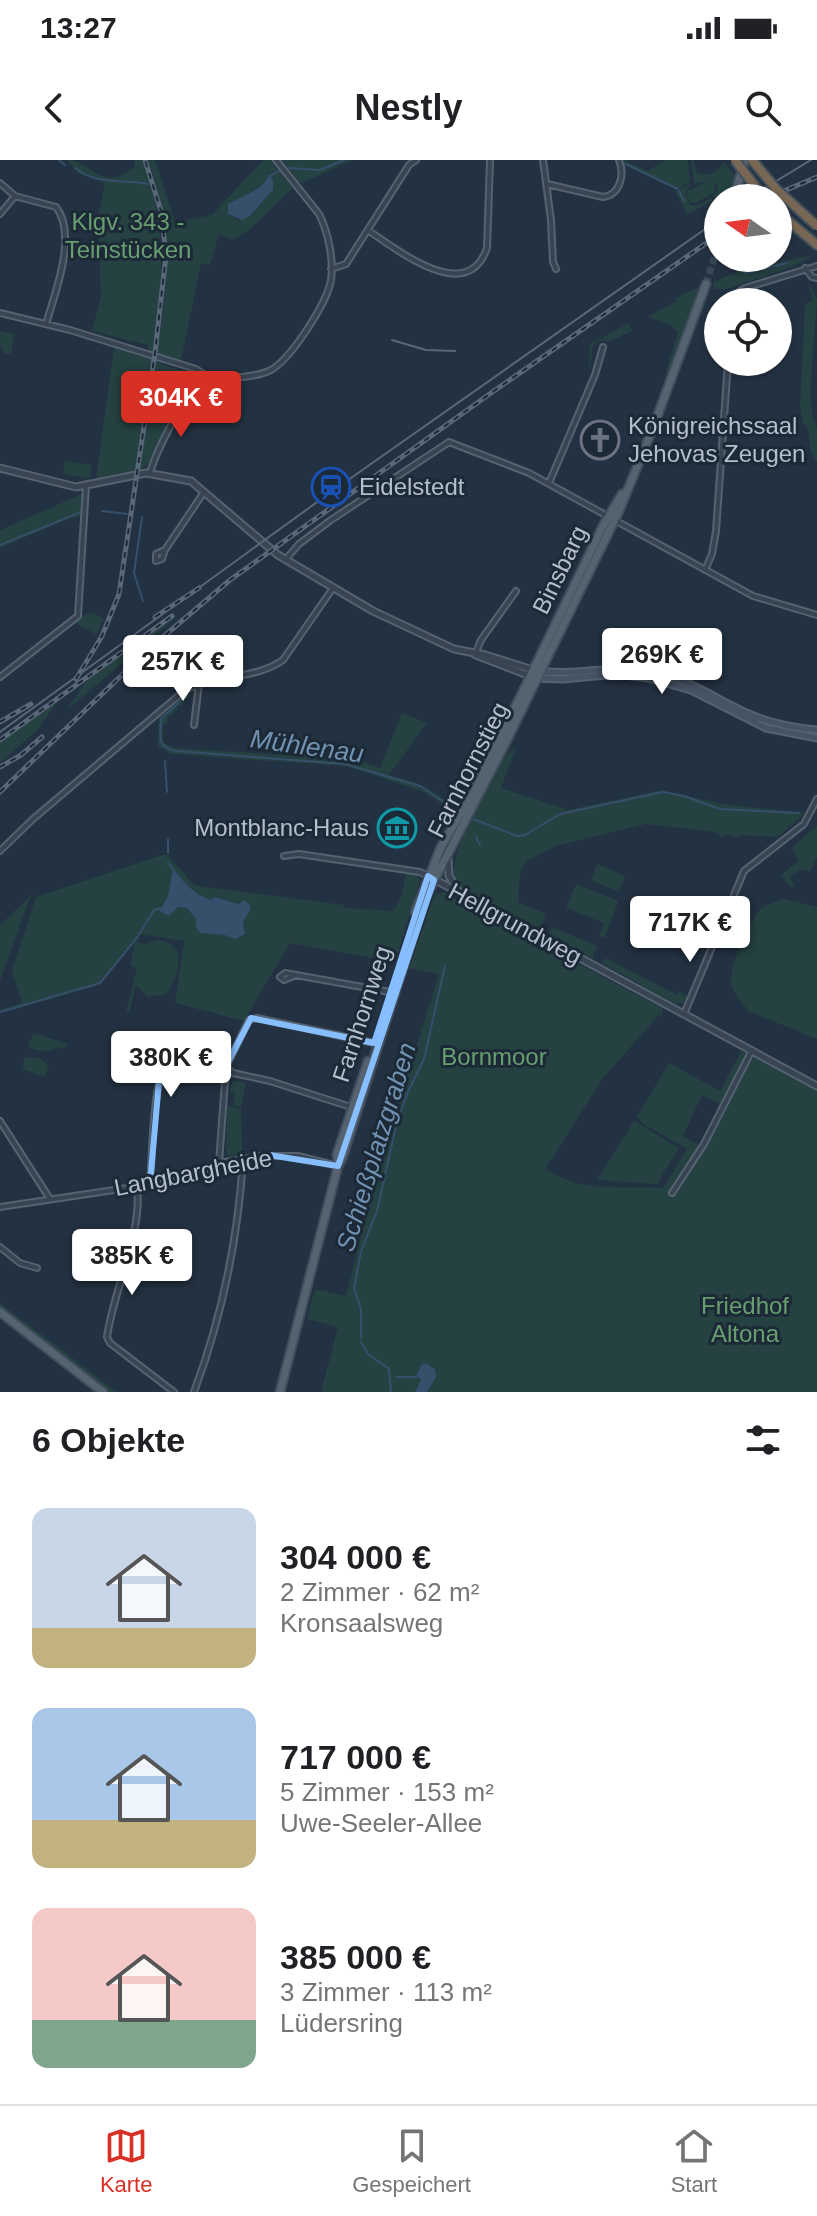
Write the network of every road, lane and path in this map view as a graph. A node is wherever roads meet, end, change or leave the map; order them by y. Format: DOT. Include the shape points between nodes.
graph roads {
  1 [pos="276,160"];
  2 [pos="416,160"];
  3 [pos="490,160"];
  4 [pos="543,160"];
  5 [pos="619,160"];
  6 [pos="735,160"];
  7 [pos="745,160"];
  8 [pos="752,160"];
  9 [pos="0,183"];
  10 [pos="547,184"];
  11 [pos="738,184"];
  12 [pos="753,184"];
  13 [pos="15,196"];
  14 [pos="0,214"];
  15 [pos="792,224"];
  16 [pos="817,226"];
  17 [pos="369,231"];
  18 [pos="817,245"];
  19 [pos="815,266"];
  20 [pos="805,268"];
  21 [pos="331,269"];
  22 [pos="556,269"];
  23 [pos="817,278"];
  24 [pos="706,284"];
  25 [pos="745,288"];
  26 [pos="0,313"];
  27 [pos="46,324"];
  28 [pos="603,347"];
  29 [pos="727,376"];
  30 [pos="208,383"];
  31 [pos="0,468"];
  32 [pos="150,473"];
  33 [pos="549,483"];
  34 [pos="86,486"];
  35 [pos="204,492"];
  36 [pos="611,518"];
  37 [pos="165,550"];
  38 [pos="286,560"];
  39 [pos="705,570"];
  40 [pos="333,588"];
  41 [pos="516,591"];
  42 [pos="817,615"];
  43 [pos="475,655"];
  44 [pos="548,657"];
  45 [pos="558,673"];
  46 [pos="535,674"];
  47 [pos="0,677"];
  48 [pos="199,684"];
  49 [pos="194,725"];
  50 [pos="817,730"];
  51 [pos="817,738"];
  52 [pos="817,799"];
  53 [pos="0,851"];
  54 [pos="448,853"];
  55 [pos="284,856"];
  56 [pos="431,878"];
  57 [pos="462,894"];
  58 [pos="296,975"];
  59 [pos="390,992"];
  60 [pos="684,1014"];
  61 [pos="374,1043"];
  62 [pos="752,1050"];
  63 [pos="226,1067"];
  64 [pos="817,1086"];
  65 [pos="353,1108"];
  66 [pos="0,1121"];
  67 [pos="243,1159"];
  68 [pos="219,1163"];
  69 [pos="338,1166"];
  70 [pos="150,1184"];
  71 [pos="137,1186"];
  72 [pos="672,1193"];
  73 [pos="50,1199"];
  74 [pos="0,1207"];
  75 [pos="0,1247"];
  76 [pos="37,1268"];
  77 [pos="0,1312"];
  78 [pos="283,1391"];
  79 [pos="103,1392"];
  80 [pos="174,1392"];
  81 [pos="194,1392"];
  1 -- 21 [label="street" via="319,214"];
  2 -- 17 [label="street"];
  3 -- 17 [label="street" via="487,248 471,270 453,274 428,268"];
  4 -- 10 [label="street"];
  5 -- 10 [label="street" via="622,173 611,196"];
  6 -- 12 [label="highway, bridge"];
  7 -- 11 [label="main road"];
  8 -- 16 [label="highway, bridge"];
  9 -- 13 [label="street"];
  10 -- 22 [label="street"];
  13 -- 14 [label="street"];
  13 -- 27 [label="street" via="56,207 62,218 62,265"];
  15 -- 18 [label="highway"];
  17 -- 21 [label="street" via="346,264"];
  19 -- 20 [label="street"];
  20 -- 23 [label="street"];
  20 -- 25 [label="street"];
  21 -- 30 [label="street" via="330,286 285,360 256,376"];
  24 -- 36 [label="main road, Binsbarg" via="665,399"];
  26 -- 27 [label="street"];
  27 -- 30 [label="street" via="196,369"];
  28 -- 33 [label="street"];
  29 -- 39 [label="street" via="716,531"];
  30 -- 32 [label="street" via="188,397"];
  31 -- 34 [label="street"];
  32 -- 34 [label="street"];
  32 -- 35 [label="street" via="191,481"];
  33 -- 36 [label="street"];
  33 -- 38 [label="street" via="455,443 444,444 331,520"];
  34 -- 47 [label="street" via="78,616"];
  35 -- 37 [label="street"];
  35 -- 38 [label="street"];
  36 -- 39 [label="street"];
  36 -- 44 [label="main road, Binsbarg"];
  36 -- 46 [label="main road, Binsbarg"];
  38 -- 40 [label="street"];
  39 -- 42 [label="street" via="764,600"];
  40 -- 43 [label="street" via="422,635"];
  40 -- 48 [label="street" via="278,663"];
  41 -- 43 [label="street"];
  43 -- 46 [label="street"];
  44 -- 45 [label="main road"];
  44 -- 46 [label="main road, Binsbarg"];
  45 -- 46 [label="main road"];
  45 -- 50 [label="main road" via="623,668 656,672 756,717"];
  46 -- 51 [label="main road" via="563,679 616,674 648,678 691,690 766,728"];
  46 -- 54 [label="main road, Farnhornstieg"];
  46 -- 56 [label="main road, Farnhornstieg" via="441,847"];
  48 -- 49 [label="street"];
  48 -- 53 [label="street" via="184,691"];
  52 -- 60 [label="street" via="804,824 744,871"];
  54 -- 56 [label="main road, Farnhornstieg"];
  54 -- 57 [label="street" via="449,876"];
  55 -- 56 [label="street, Hellgrundweg" via="420,872"];
  56 -- 57 [label="street, Hellgrundweg"];
  56 -- 59 [label="main road, Farnhornweg"];
  56 -- 69 [label="main road, Farnhornweg"];
  57 -- 60 [label="street, Hellgrundweg"];
  58 -- 59 [label="street"];
  59 -- 61 [label="main road, Farnhornweg"];
  60 -- 62 [label="street, Hellgrundweg"];
  61 -- 63 [label="street" via="251,1018"];
  61 -- 65 [label="main road, Farnhornweg"];
  62 -- 64 [label="street, Hellgrundweg"];
  62 -- 72 [label="street"];
  63 -- 65 [label="street"];
  63 -- 68 [label="street"];
  63 -- 70 [label="street" via="191,1042 177,1042 169,1052 159,1081"];
  65 -- 69 [label="main road, Farnhornweg"];
  66 -- 73 [label="street"];
  67 -- 68 [label="street, Langbargheide"];
  67 -- 69 [label="street, Langbargheide" via="288,1155"];
  67 -- 81 [label="street" via="231,1263"];
  68 -- 70 [label="street, Langbargheide"];
  69 -- 78 [label="main road, Farnhornweg"];
  70 -- 71 [label="street, Langbargheide"];
  71 -- 73 [label="street, Langbargheide"];
  71 -- 80 [label="street" via="138,1203 107,1337"];
  73 -- 74 [label="street, Langbargheide"];
  75 -- 76 [label="street" via="13,1259"];
  77 -- 79 [label="main road"];
}
